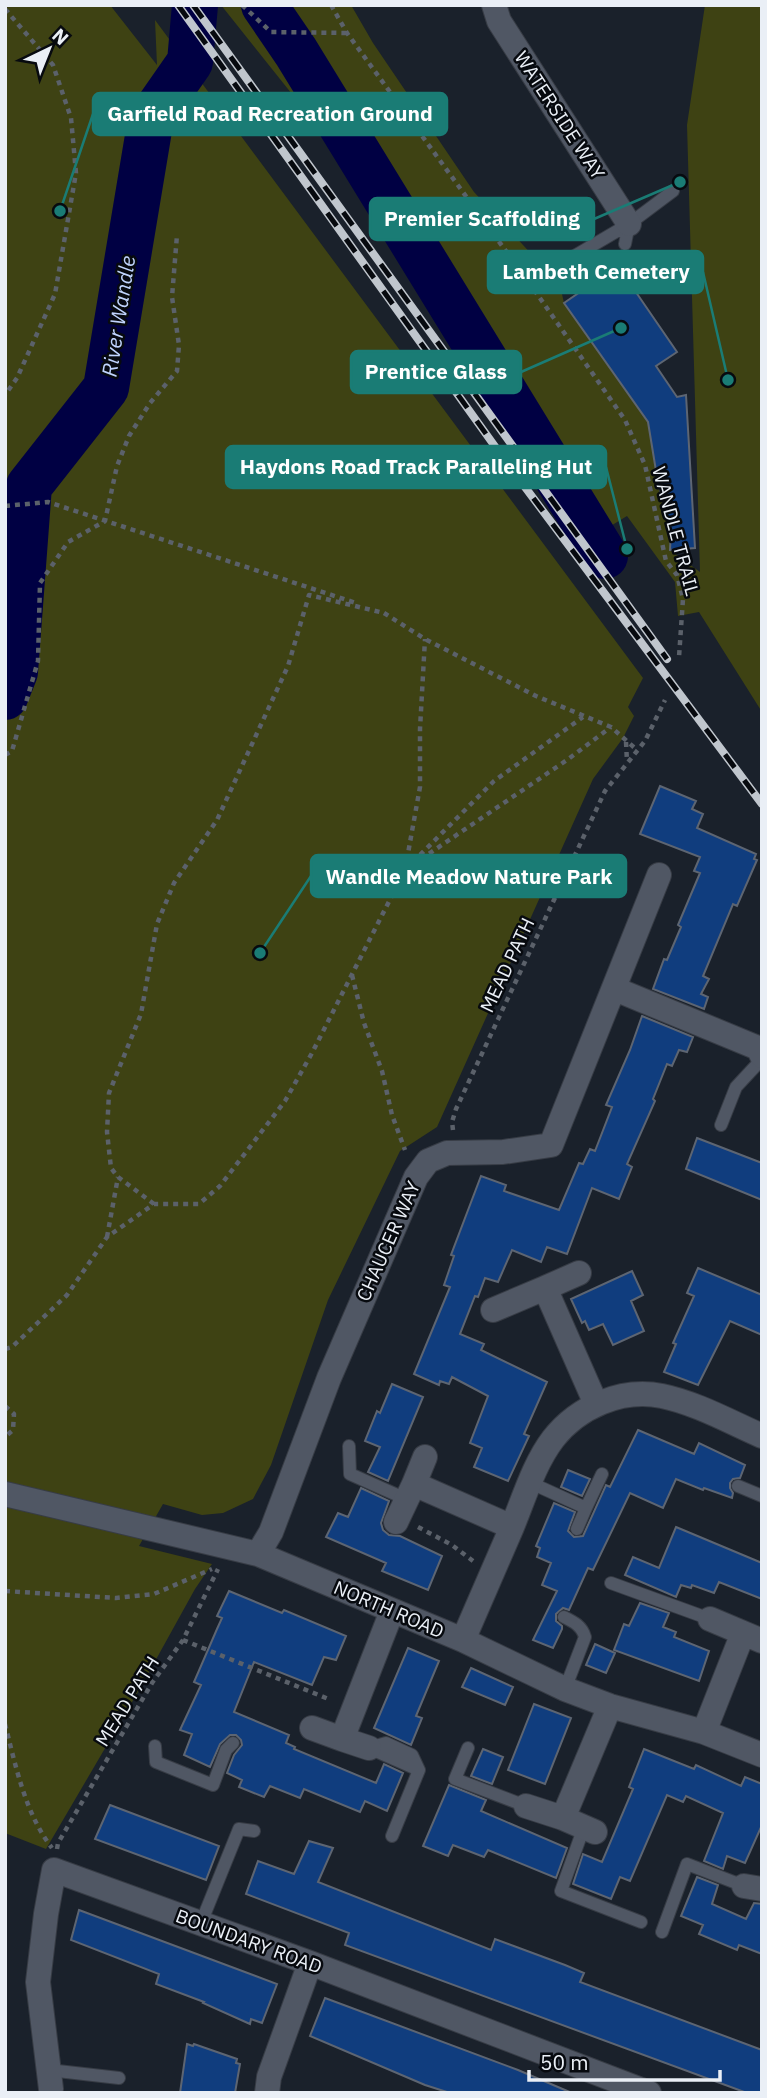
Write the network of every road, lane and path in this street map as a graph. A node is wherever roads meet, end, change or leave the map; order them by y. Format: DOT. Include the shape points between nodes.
graph roads {
  1 [pos="242,5"];
  2 [pos="331,5"];
  3 [pos="494,5"];
  4 [pos="5,9"];
  5 [pos="347,33"];
  6 [pos="673,191"];
  7 [pos="627,234"];
  8 [pos="177,235"];
  9 [pos="566,261"];
  10 [pos="535,291"];
  11 [pos="5,395"];
  12 [pos="6,507"];
  13 [pos="105,520"];
  14 [pos="384,613"];
  15 [pos="425,639"];
  16 [pos="679,657"];
  17 [pos="665,700"];
  18 [pos="583,717"];
  19 [pos="611,727"];
  20 [pos="626,741"];
  21 [pos="637,750"];
  22 [pos="5,755"];
  23 [pos="627,762"];
  24 [pos="405,870"];
  25 [pos="659,875"];
  26 [pos="352,974"];
  27 [pos="615,989"];
  28 [pos="762,1058"];
  29 [pos="721,1125"];
  30 [pos="458,1138"];
  31 [pos="408,1157"];
  32 [pos="118,1177"];
  33 [pos="154,1204"];
  34 [pos="107,1237"];
  35 [pos="579,1273"];
  36 [pos="545,1288"];
  37 [pos="494,1310"];
  38 [pos="5,1349"];
  39 [pos="596,1404"];
  40 [pos="5,1406"];
  41 [pos="762,1435"];
  42 [pos="5,1437"];
  43 [pos="349,1446"];
  44 [pos="425,1457"];
  45 [pos="602,1474"];
  46 [pos="531,1483"];
  47 [pos="738,1486"];
  48 [pos="5,1494"];
  49 [pos="762,1496"];
  50 [pos="403,1506"];
  51 [pos="586,1508"];
  52 [pos="512,1527"];
  53 [pos="577,1529"];
  54 [pos="258,1554"];
  55 [pos="480,1566"];
  56 [pos="611,1583"];
  57 [pos="5,1591"];
  58 [pos="392,1611"];
  59 [pos="564,1617"];
  60 [pos="710,1619"];
  61 [pos="752,1637"];
  62 [pos="183,1640"];
  63 [pos="463,1640"];
  64 [pos="565,1689"];
  65 [pos="610,1706"];
  66 [pos="353,1708"];
  67 [pos="5,1724"];
  68 [pos="312,1728"];
  69 [pos="704,1732"];
  70 [pos="342,1739"];
  71 [pos="233,1742"];
  72 [pos="155,1746"];
  73 [pos="369,1748"];
  74 [pos="468,1748"];
  75 [pos="762,1755"];
  76 [pos="526,1806"];
  77 [pos="581,1826"];
  78 [pos="254,1831"];
  79 [pos="392,1836"];
  80 [pos="753,1887"];
  81 [pos="641,1922"];
  82 [pos="201,1923"];
  83 [pos="662,1932"];
  84 [pos="310,1963"];
  85 [pos="119,2078"];
  86 [pos="50,2080"];
  87 [pos="267,2093"];
  88 [pos="649,2093"];
  1 -- 5 [label="path" via="271,32"];
  2 -- 5 [label="path, WANDLE TRAIL"];
  3 -- 7 [label="street, WATERSIDE WAY" via="499,21"];
  4 -- 11 [label="path" via="53,65 71,118 76,173 54,294"];
  5 -- 10 [label="path, WANDLE TRAIL"];
  6 -- 7 [label="lane"];
  7 -- 9 [label="lane"];
  8 -- 13 [label="path" via="172,297 179,345 177,371 129,436"];
  9 -- 10 [label="path"];
  10 -- 16 [label="path, WANDLE TRAIL" via="625,420 645,465 666,561 677,575 683,599"];
  12 -- 13 [label="path" via="48,502"];
  13 -- 14 [label="path"];
  13 -- 22 [label="path" via="68,542 40,583 38,661 12,751"];
  14 -- 15 [label="path"];
  14 -- 32 [label="path" via="309,595 288,666 217,820 174,883 157,924 141,1014 109,1093 107,1132 111,1168"];
  15 -- 18 [label="path"];
  15 -- 24 [label="path" via="420,787"];
  17 -- 21 [label="path, MEAD PATH"];
  18 -- 19 [label="path"];
  18 -- 24 [label="path" via="494,781"];
  19 -- 20 [label="path"];
  19 -- 24 [label="path"];
  20 -- 21 [label="path"];
  20 -- 23 [label="path"];
  21 -- 23 [label="path, MEAD PATH"];
  23 -- 30 [label="path, MEAD PATH" via="605,791 484,1047 452,1122"];
  24 -- 26 [label="path"];
  25 -- 27 [label="street, CHAUCER WAY"];
  26 -- 31 [label="path" via="391,1115"];
  26 -- 33 [label="path" via="285,1101 220,1186 199,1205"];
  27 -- 28 [label="street" via="758,1048"];
  27 -- 54 [label="street, CHAUCER WAY" via="551,1145 439,1154 415,1177 329,1378 271,1532"];
  28 -- 29 [label="lane" via="736,1087"];
  32 -- 33 [label="path"];
  32 -- 34 [label="path"];
  33 -- 34 [label="path"];
  34 -- 38 [label="path" via="67,1295 12,1348"];
  35 -- 36 [label="street"];
  36 -- 37 [label="street"];
  36 -- 39 [label="street"];
  39 -- 41 [label="street" via="628,1394 662,1396"];
  39 -- 46 [label="street" via="553,1439"];
  40 -- 42 [label="path" via="14,1414 13,1430"];
  43 -- 50 [label="lane" via="350,1474"];
  44 -- 50 [label="street"];
  45 -- 51 [label="lane"];
  46 -- 51 [label="lane"];
  46 -- 52 [label="street"];
  47 -- 49 [label="lane"];
  48 -- 54 [label="street, NORTH ROAD"];
  50 -- 52 [label="street"];
  50 -- 55 [label="path"];
  51 -- 53 [label="lane"];
  52 -- 63 [label="street"];
  54 -- 58 [label="street, NORTH ROAD"];
  56 -- 60 [label="lane"];
  57 -- 62 [label="path, MEAD PATH" via="116,1598 154,1594 220,1564"];
  58 -- 63 [label="street, NORTH ROAD"];
  58 -- 66 [label="street"];
  59 -- 64 [label="lane" via="577,1623 585,1637"];
  60 -- 61 [label="street"];
  61 -- 69 [label="street"];
  62 -- 66 [label="path"];
  62 -- 67 [label="path, MEAD PATH" via="90,1787 58,1843 57,1854 38,1830"];
  63 -- 64 [label="street, NORTH ROAD"];
  64 -- 65 [label="street, NORTH ROAD"];
  65 -- 69 [label="street, NORTH ROAD"];
  65 -- 77 [label="street"];
  66 -- 70 [label="street"];
  68 -- 70 [label="street"];
  69 -- 75 [label="street, NORTH ROAD"];
  70 -- 73 [label="street"];
  71 -- 72 [label="lane" via="213,1785 156,1762"];
  73 -- 79 [label="lane" via="386,1743 412,1755 419,1770"];
  74 -- 76 [label="lane" via="455,1779"];
  76 -- 77 [label="street"];
  77 -- 81 [label="lane" via="561,1891"];
  78 -- 82 [label="lane" via="239,1829"];
  80 -- 83 [label="lane" via="687,1864"];
  82 -- 84 [label="street, BOUNDARY ROAD"];
  82 -- 86 [label="street, BOUNDARY ROAD" via="54,1870 38,1982"];
  84 -- 87 [label="street"];
  84 -- 88 [label="street, BOUNDARY ROAD"];
  85 -- 86 [label="lane"];
}
